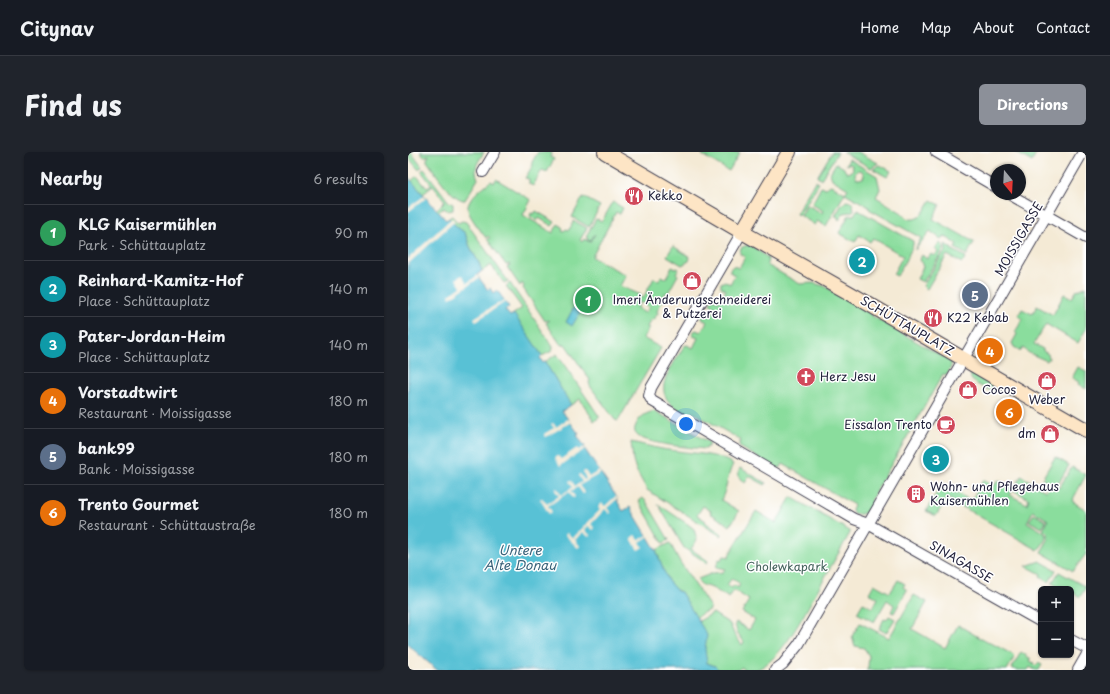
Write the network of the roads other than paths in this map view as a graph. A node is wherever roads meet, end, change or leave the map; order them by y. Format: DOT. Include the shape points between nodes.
graph roads {
  1 [pos="495,152"];
  2 [pos="605,152"];
  3 [pos="789,152"];
  4 [pos="936,152"];
  5 [pos="1083,152"];
  6 [pos="483,172"];
  7 [pos="990,184"];
  8 [pos="1019,200"];
  9 [pos="1047,216"];
  10 [pos="742,232"];
  11 [pos="1086,238"];
  12 [pos="964,359"];
  13 [pos="1086,430"];
  14 [pos="868,524"];
  15 [pos="1038,620"];
  16 [pos="1074,642"];
  17 [pos="1086,648"];
  18 [pos="1086,656"];
  19 [pos="778,669"];
  20 [pos="1078,670"];
  1 -- 6 [label="street"];
  2 -- 10 [label="street, SCHÜTTAUPLATZ"];
  3 -- 10 [label="street"];
  4 -- 7 [label="street"];
  5 -- 9 [label="street, MOISSIGASSE"];
  8 -- 9 [label="street"];
  9 -- 11 [label="street"];
  9 -- 12 [label="street, MOISSIGASSE"];
  10 -- 12 [label="street, SCHÜTTAUPLATZ"];
  10 -- 14 [label="street" via="651,388 649,396 652,401 854,519"];
  12 -- 13 [label="street"];
  12 -- 14 [label="street, SCHÜTTAUPLATZ"];
  14 -- 15 [label="street, SINAGASSE"];
  14 -- 19 [label="street" via="799,644"];
  16 -- 17 [label="street"];
  18 -- 20 [label="street"];
}
